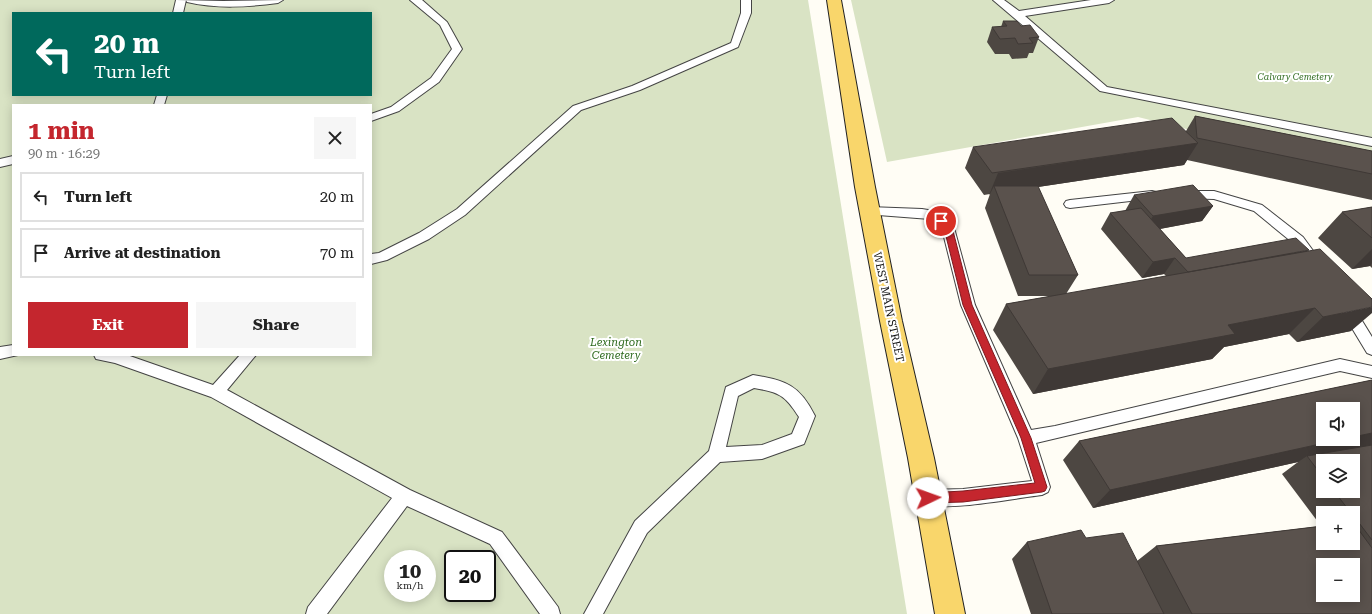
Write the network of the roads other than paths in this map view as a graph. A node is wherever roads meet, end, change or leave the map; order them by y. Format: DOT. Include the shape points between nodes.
graph roads {
  1 [pos="181,0"];
  2 [pos="190,0"];
  3 [pos="278,0"];
  4 [pos="416,0"];
  5 [pos="746,0"];
  6 [pos="834,0"];
  7 [pos="998,0"];
  8 [pos="1109,0"];
  9 [pos="178,12"];
  10 [pos="1017,14"];
  11 [pos="372,118"];
  12 [pos="1372,142"];
  13 [pos="12,160"];
  14 [pos="0,163"];
  15 [pos="1070,204"];
  16 [pos="869,211"];
  17 [pos="372,259"];
  18 [pos="1315,262"];
  19 [pos="1341,297"];
  20 [pos="1372,349"];
  21 [pos="12,351"];
  22 [pos="0,353"];
  23 [pos="108,356"];
  24 [pos="248,356"];
  25 [pos="1372,372"];
  26 [pos="216,392"];
  27 [pos="1026,438"];
  28 [pos="716,455"];
  29 [pos="404,496"];
  30 [pos="928,498"];
  31 [pos="315,614"];
  32 [pos="551,614"];
  33 [pos="592,614"];
  34 [pos="950,614"];
  1 -- 9 [label="lane"];
  2 -- 3 [label="lane" via="236,5"];
  4 -- 11 [label="lane" via="444,24 457,49 435,80 395,109"];
  5 -- 17 [label="lane" via="746,13 734,45 636,88 577,108 460,212 424,236 382,257"];
  6 -- 16 [label="main road, WEST MAIN STREET"];
  7 -- 10 [label="lane"];
  8 -- 10 [label="lane"];
  10 -- 12 [label="lane" via="1104,89"];
  13 -- 14 [label="lane"];
  15 -- 18 [label="lane" via="1145,195 1214,195 1258,208 1298,240"];
  16 -- 27 [label="lane" via="934,215 948,227 968,305"];
  16 -- 30 [label="main road, WEST MAIN STREET"];
  19 -- 20 [label="lane"];
  21 -- 22 [label="lane"];
  23 -- 26 [label="lane"];
  24 -- 26 [label="lane"];
  25 -- 27 [label="lane" via="1340,365"];
  26 -- 29 [label="lane"];
  27 -- 30 [label="lane" via="1042,487"];
  28 -- 28 [label="lane" via="762,452 798,439 807,416 794,396 776,385 753,381 731,392"];
  28 -- 33 [label="lane" via="641,527"];
  29 -- 31 [label="lane"];
  29 -- 32 [label="lane" via="496,538"];
  30 -- 34 [label="main road, WEST MAIN STREET"];
}
